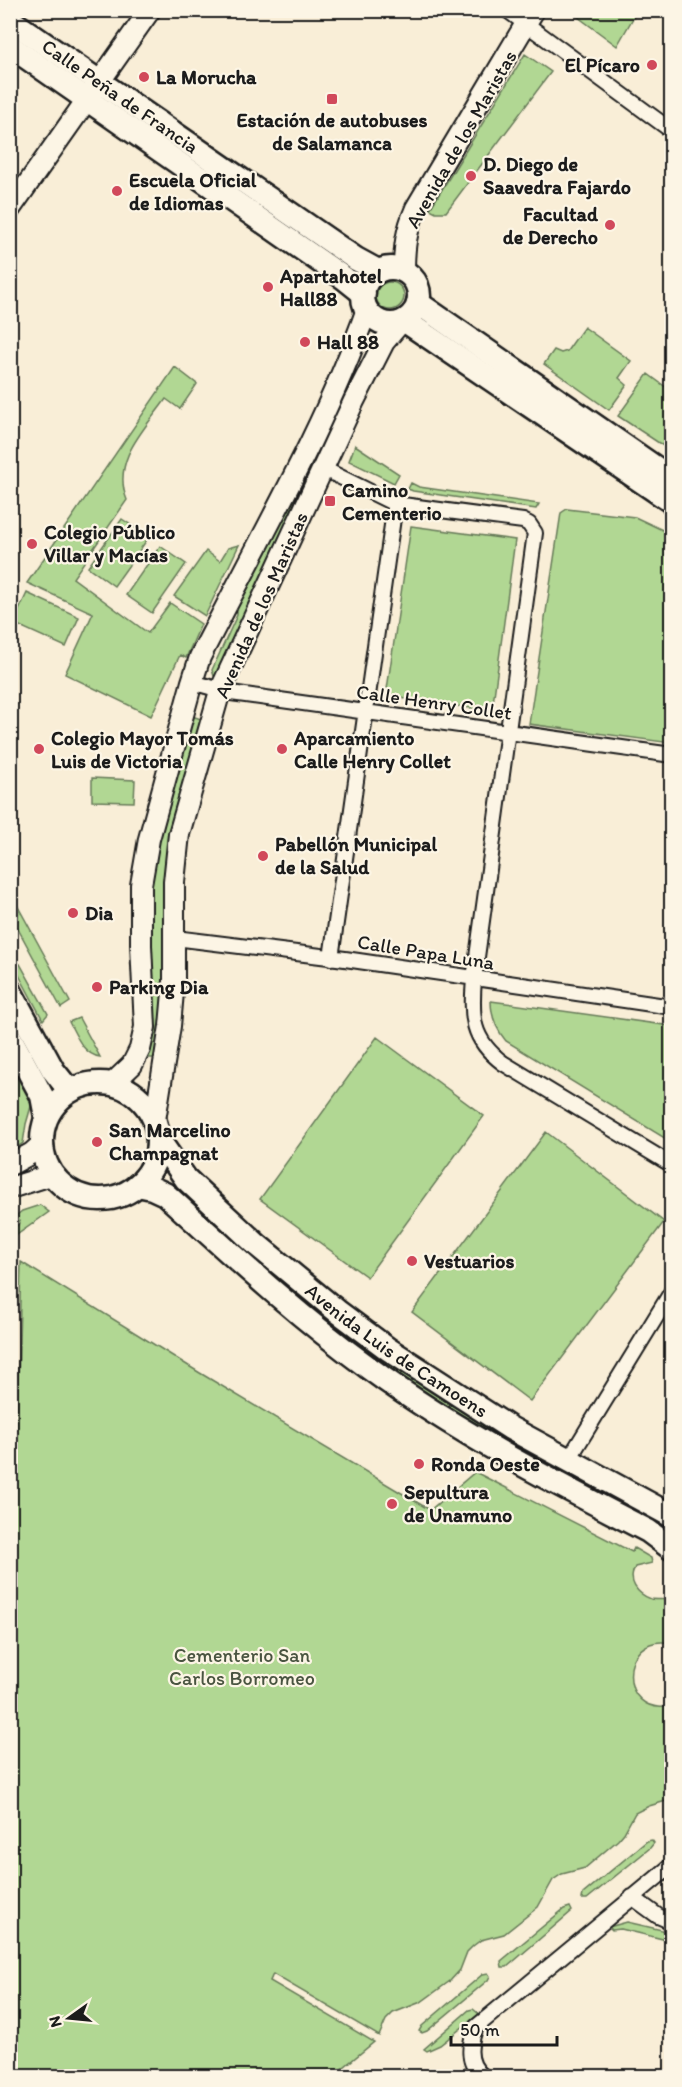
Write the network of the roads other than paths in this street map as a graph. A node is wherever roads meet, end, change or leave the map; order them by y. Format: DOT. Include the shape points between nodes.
graph roads {
  1 [pos="150,10"];
  2 [pos="507,10"];
  3 [pos="530,18"];
  4 [pos="10,20"];
  5 [pos="10,46"];
  6 [pos="93,90"];
  7 [pos="672,131"];
  8 [pos="10,209"];
  9 [pos="378,271"];
  10 [pos="404,272"];
  11 [pos="365,302"];
  12 [pos="408,315"];
  13 [pos="322,468"];
  14 [pos="672,479"];
  15 [pos="672,502"];
  16 [pos="395,504"];
  17 [pos="192,682"];
  18 [pos="220,691"];
  19 [pos="364,713"];
  20 [pos="509,732"];
  21 [pos="672,755"];
  22 [pos="175,938"];
  23 [pos="332,958"];
  24 [pos="474,979"];
  25 [pos="10,991"];
  26 [pos="672,1007"];
  27 [pos="10,1037"];
  28 [pos="112,1083"];
  29 [pos="69,1090"];
  30 [pos="46,1117"];
  31 [pos="156,1130"];
  32 [pos="42,1144"];
  33 [pos="10,1165"];
  34 [pos="672,1165"];
  35 [pos="51,1175"];
  36 [pos="138,1185"];
  37 [pos="10,1188"];
  38 [pos="672,1291"];
  39 [pos="569,1459"];
  40 [pos="672,1516"];
  41 [pos="662,1535"];
  42 [pos="672,1549"];
  43 [pos="672,1865"];
  44 [pos="632,1897"];
  45 [pos="672,1922"];
  46 [pos="483,2076"];
  1 -- 6 [label="main road"];
  2 -- 3 [label="street"];
  3 -- 7 [label="street"];
  3 -- 10 [label="main road, Avenida de los Maristas" via="416,208 408,226"];
  4 -- 6 [label="main road, Calle Peña de Francia"];
  5 -- 6 [label="main road, Calle Peña de Francia"];
  6 -- 8 [label="main road"];
  6 -- 9 [label="main road, Calle Peña de Francia"];
  6 -- 11 [label="main road, Calle Peña de Francia" via="344,278"];
  9 -- 10 [label="main road" via="390,268"];
  9 -- 11 [label="main road" via="367,283"];
  10 -- 12 [label="main road" via="416,282 419,294"];
  11 -- 12 [label="main road" via="372,316 384,323"];
  11 -- 17 [label="main road, Avenida de los Maristas" via="344,366 303,456 200,657"];
  12 -- 13 [label="main road, Avenida de los Maristas" via="384,342"];
  12 -- 14 [label="main road"];
  12 -- 15 [label="main road"];
  13 -- 16 [label="street"];
  13 -- 18 [label="main road, Avenida de los Maristas"];
  16 -- 19 [label="street"];
  16 -- 20 [label="street" via="523,521 532,529 536,537"];
  17 -- 18 [label="street, Calle Henry Collet"];
  17 -- 28 [label="main road, Avenida de los Maristas" via="148,839 141,885 145,1027 134,1061"];
  18 -- 19 [label="street, Calle Henry Collet"];
  18 -- 22 [label="main road, Avenida de los Maristas" via="178,834"];
  19 -- 20 [label="street, Calle Henry Collet"];
  19 -- 23 [label="street"];
  20 -- 21 [label="street, Calle Henry Collet"];
  20 -- 24 [label="street"];
  22 -- 23 [label="street, Calle Papa Luna"];
  22 -- 31 [label="main road, Avenida de los Maristas" via="170,1026"];
  23 -- 24 [label="street, Calle Papa Luna"];
  24 -- 26 [label="street, Calle Papa Luna"];
  24 -- 34 [label="street" via="472,1011 482,1044 490,1053"];
  25 -- 29 [label="main road" via="53,1070"];
  27 -- 30 [label="main road" via="42,1096"];
  28 -- 29 [label="main road" via="83,1084"];
  28 -- 31 [label="main road" via="145,1103"];
  29 -- 30 [label="main road"];
  30 -- 32 [label="main road"];
  31 -- 36 [label="main road" via="157,1155"];
  31 -- 39 [label="main road, Avenida Luis de Camoens" via="172,1161 190,1183 337,1311 450,1390"];
  32 -- 33 [label="main road"];
  32 -- 35 [label="main road"];
  35 -- 36 [label="main road" via="76,1194 90,1198 119,1196"];
  35 -- 37 [label="main road"];
  36 -- 41 [label="main road, Avenida Luis de Camoens" via="165,1194 302,1317 371,1370 491,1446"];
  38 -- 39 [label="street"];
  39 -- 40 [label="main road, Avenida Luis de Camoens"];
  41 -- 42 [label="main road, Avenida Luis de Camoens"];
  43 -- 44 [label="street"];
  44 -- 45 [label="street"];
  44 -- 46 [label="street" via="476,2027 470,2040 470,2055"];
}
